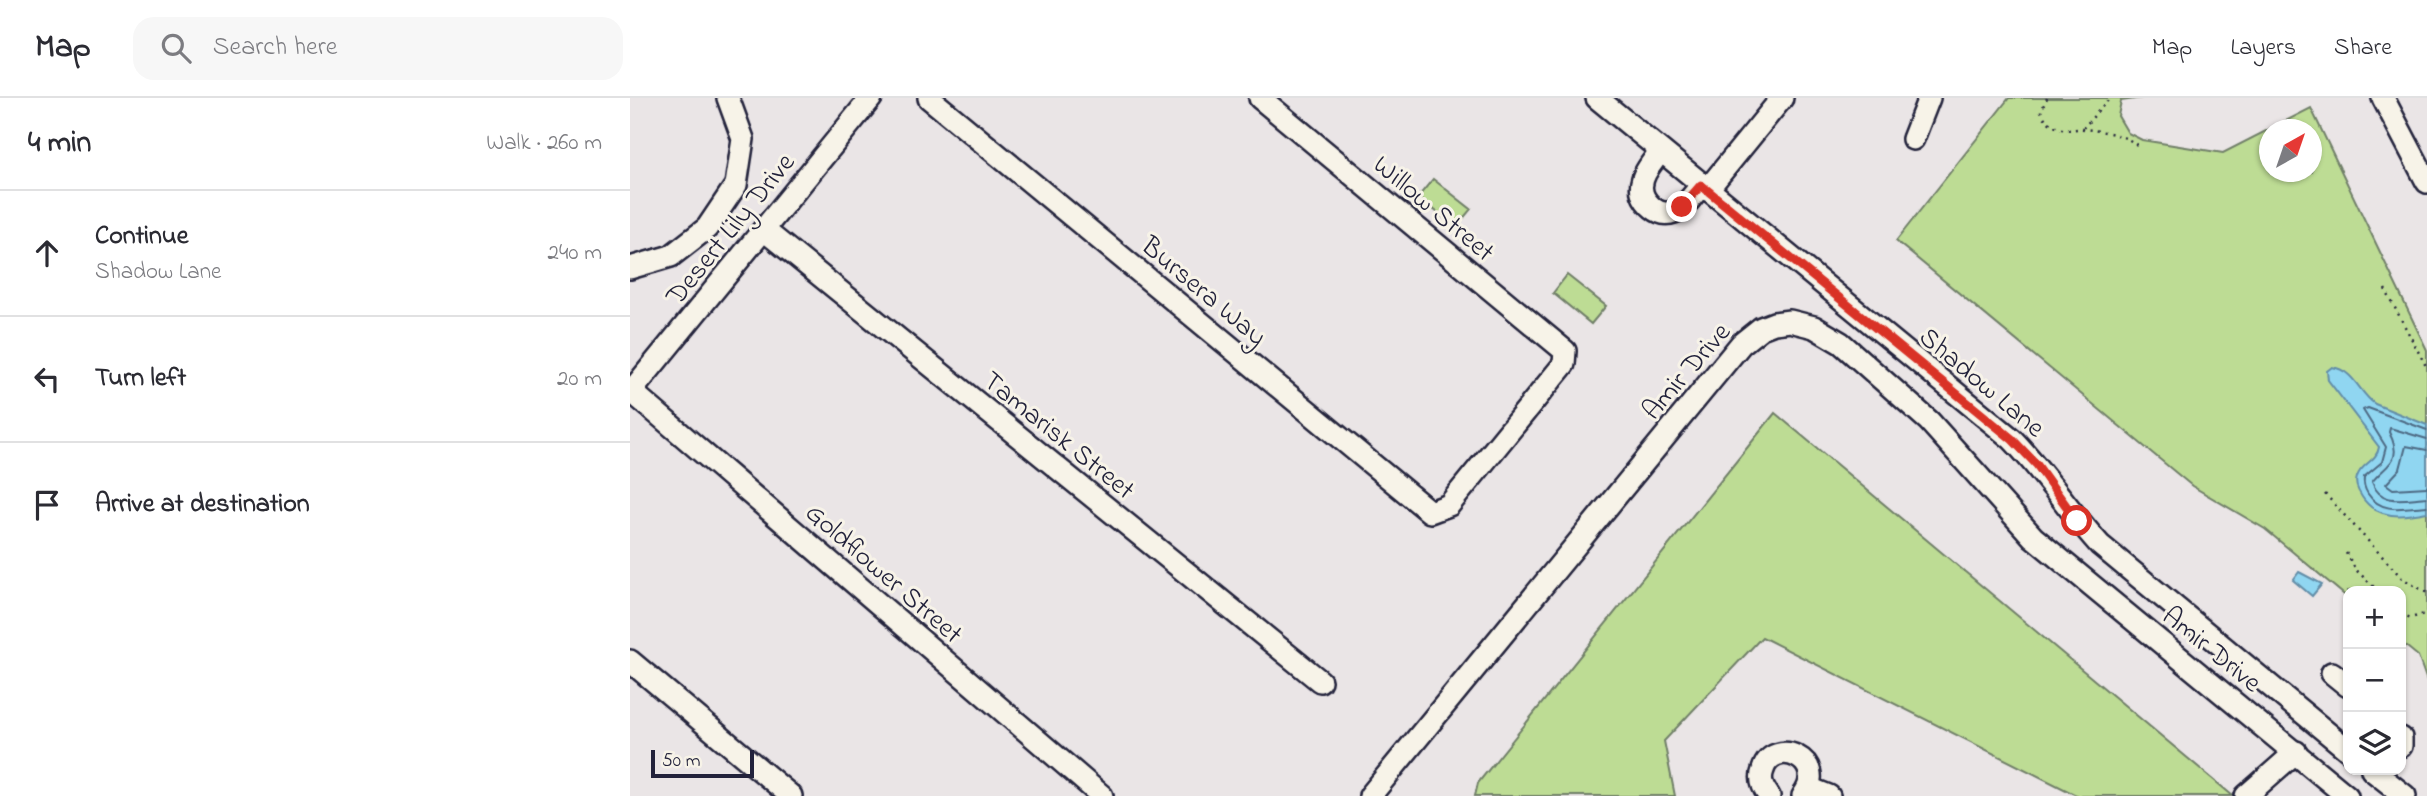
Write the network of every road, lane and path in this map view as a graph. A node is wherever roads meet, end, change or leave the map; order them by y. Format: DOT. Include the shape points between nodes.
graph roads {
  1 [pos="728,98"];
  2 [pos="871,98"];
  3 [pos="929,98"];
  4 [pos="1260,98"];
  5 [pos="1597,98"];
  6 [pos="1929,98"];
  7 [pos="2047,98"];
  8 [pos="2110,98"];
  9 [pos="2383,98"];
  10 [pos="1775,100"];
  11 [pos="2082,128"];
  12 [pos="1913,139"];
  13 [pos="2138,146"];
  14 [pos="1661,151"];
  15 [pos="2427,182"];
  16 [pos="1704,187"];
  17 [pos="764,230"];
  18 [pos="630,268"];
  19 [pos="2385,289"];
  20 [pos="1564,364"];
  21 [pos="2427,368"];
  22 [pos="631,392"];
  23 [pos="2325,494"];
  24 [pos="2346,553"];
  25 [pos="2373,586"];
  26 [pos="2427,593"];
  27 [pos="2427,613"];
  28 [pos="2406,617"];
  29 [pos="630,661"];
  30 [pos="1320,681"];
  31 [pos="2343,746"];
  32 [pos="2295,752"];
  33 [pos="2381,775"];
  34 [pos="1814,793"];
  35 [pos="791,796"];
  36 [pos="1102,796"];
  37 [pos="1370,796"];
  38 [pos="1769,796"];
  39 [pos="2246,796"];
  40 [pos="2347,796"];
  41 [pos="2405,796"];
  1 -- 18 [label="street" via="743,139 736,185 707,228 671,256"];
  2 -- 17 [label="street, Desert Lily Drive"];
  3 -- 20 [label="street, Bursera Way" via="1430,512 1449,505"];
  4 -- 20 [label="street, Willow Street" via="1565,351"];
  5 -- 14 [label="street, Shadow Lane"];
  6 -- 12 [label="street"];
  7 -- 11 [label="path" via="2041,111 2048,121 2062,129"];
  8 -- 11 [label="path"];
  9 -- 15 [label="street"];
  10 -- 16 [label="street"];
  11 -- 13 [label="path"];
  14 -- 16 [label="street, Shadow Lane"];
  14 -- 16 [label="street" via="1643,174 1640,190 1657,211 1674,212"];
  16 -- 31 [label="street, Shadow Lane" via="2012,439 2100,545"];
  17 -- 22 [label="street, Desert Lily Drive"];
  17 -- 30 [label="street, Tamarisk Street"];
  19 -- 21 [label="path"];
  22 -- 36 [label="street, Goldflower Street"];
  23 -- 26 [label="path" via="2402,578"];
  24 -- 25 [label="path"];
  27 -- 28 [label="path"];
  29 -- 35 [label="street"];
  32 -- 37 [label="street, Amir Drive" via="2033,537 1929,421 1841,343 1814,327 1790,321 1761,328 1741,344"];
  32 -- 39 [label="street"];
  32 -- 40 [label="street, Amir Drive"];
  33 -- 41 [label="street"];
  34 -- 38 [label="street" via="1806,763 1796,755 1778,754 1763,769 1762,786"];
}
